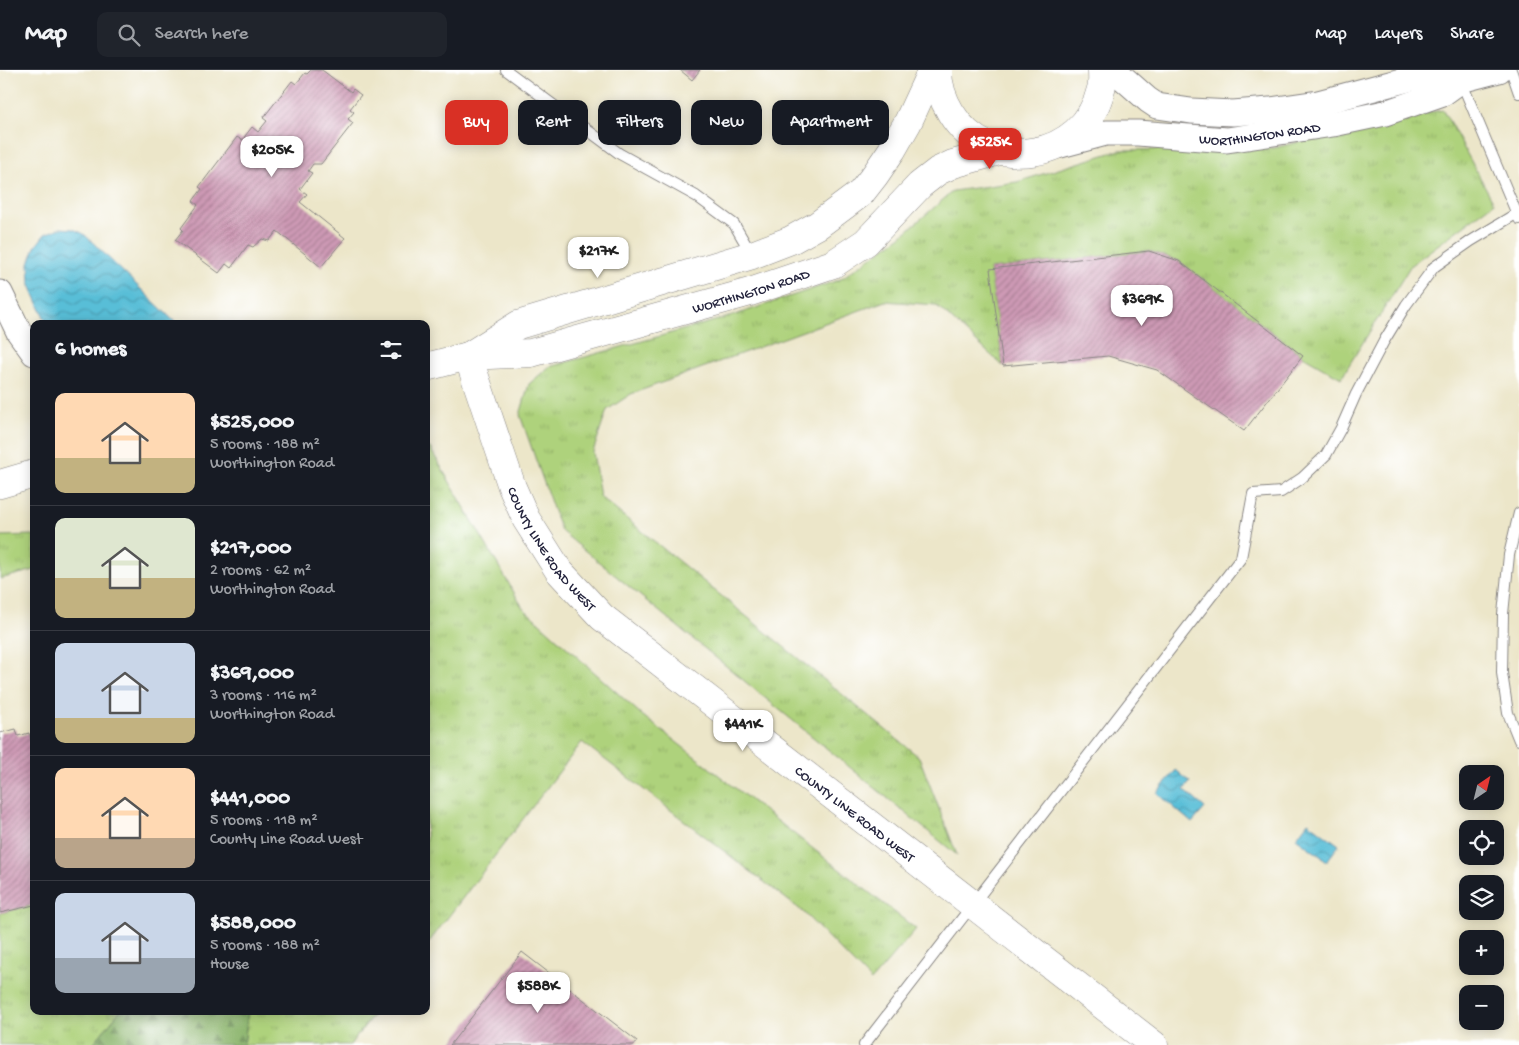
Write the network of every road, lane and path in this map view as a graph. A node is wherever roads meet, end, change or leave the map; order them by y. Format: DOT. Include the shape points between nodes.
graph roads {
  1 [pos="506,70"];
  2 [pos="932,70"];
  3 [pos="938,70"];
  4 [pos="1102,70"];
  5 [pos="1114,70"];
  6 [pos="1499,70"];
  7 [pos="1511,70"];
  8 [pos="1461,80"];
  9 [pos="1519,93"];
  10 [pos="1051,148"];
  11 [pos="999,151"];
  12 [pos="1518,215"];
  13 [pos="752,255"];
  14 [pos="0,293"];
  15 [pos="30,348"];
  16 [pos="468,356"];
  17 [pos="430,366"];
  18 [pos="30,475"];
  19 [pos="0,484"];
  20 [pos="1519,513"];
  21 [pos="1519,740"];
  22 [pos="973,904"];
  23 [pos="864,1045"];
  24 [pos="1154,1045"];
  1 -- 13 [label="lane" via="620,154 696,196 734,224"];
  2 -- 13 [label="main road, WORTHINGTON ROAD" via="892,150 861,192 818,225"];
  3 -- 11 [label="main road" via="944,103 958,124 976,141"];
  4 -- 10 [label="main road" via="1102,88 1091,115 1074,134"];
  5 -- 8 [label="street, WORTHINGTON ROAD" via="1157,106 1233,113 1318,103 1435,72"];
  6 -- 8 [label="street, WORTHINGTON ROAD"];
  7 -- 9 [label="lane"];
  8 -- 10 [label="street, WORTHINGTON ROAD" via="1443,93 1418,102 1333,124 1227,140 1106,133"];
  8 -- 12 [label="lane"];
  10 -- 11 [label="main road" via="1025,153"];
  11 -- 16 [label="main road, WORTHINGTON ROAD" via="938,171 920,185 866,242 833,264 750,292 531,353"];
  12 -- 22 [label="lane" via="1471,241 1434,268 1384,341 1326,455 1302,478 1281,492 1253,494 1241,558"];
  13 -- 16 [label="main road, WORTHINGTON ROAD" via="518,325"];
  14 -- 15 [label="street" via="18,332"];
  16 -- 17 [label="main road, WORTHINGTON ROAD"];
  16 -- 22 [label="main road, COUNTY LINE ROAD WEST" via="512,487 526,519 559,571 602,616"];
  18 -- 19 [label="main road"];
  20 -- 21 [label="lane" via="1509,555 1502,673 1508,713"];
  22 -- 23 [label="lane"];
  22 -- 24 [label="main road, COUNTY LINE ROAD WEST"];
}
